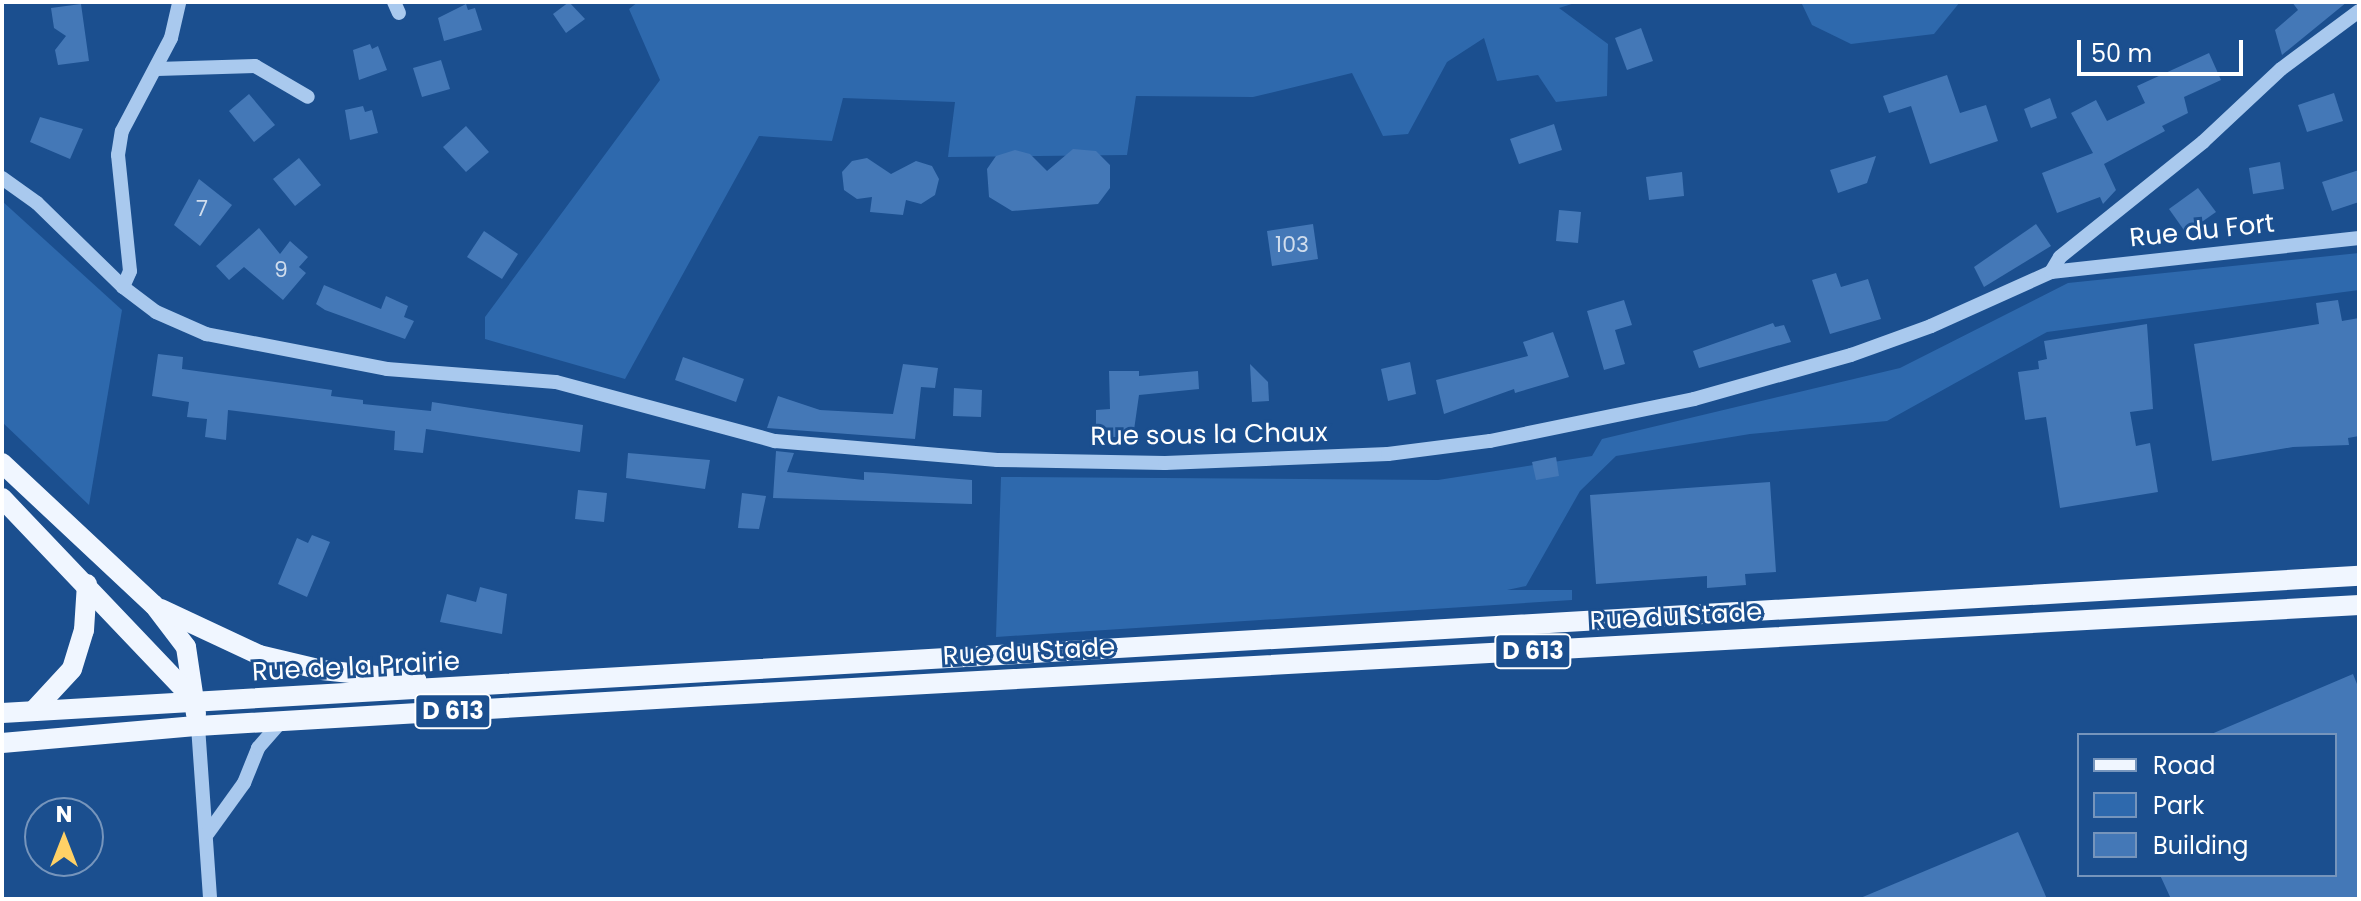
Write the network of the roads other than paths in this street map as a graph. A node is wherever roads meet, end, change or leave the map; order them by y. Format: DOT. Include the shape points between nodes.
graph roads {
  1 [pos="179,2"];
  2 [pos="2359,11"];
  3 [pos="157,69"];
  4 [pos="308,97"];
  5 [pos="2,178"];
  6 [pos="2359,238"];
  7 [pos="2051,272"];
  8 [pos="123,287"];
  9 [pos="2,463"];
  10 [pos="2,498"];
  11 [pos="2359,576"];
  12 [pos="87,584"];
  13 [pos="154,605"];
  14 [pos="2359,605"];
  15 [pos="714,672"];
  16 [pos="476,686"];
  17 [pos="707,696"];
  18 [pos="195,701"];
  19 [pos="35,709"];
  20 [pos="2,713"];
  21 [pos="281,722"];
  22 [pos="198,726"];
  23 [pos="2,743"];
  24 [pos="208,833"];
  25 [pos="210,899"];
  1 -- 3 [label="street"];
  2 -- 7 [label="street, Rue sous la Chaux" via="2281,69 2203,142 2060,257"];
  3 -- 4 [label="street" via="255,66"];
  3 -- 8 [label="street" via="122,131 118,155 130,247 130,271"];
  5 -- 8 [label="street, Rue sous la Chaux" via="37,203"];
  6 -- 7 [label="street, Rue du Fort"];
  7 -- 8 [label="street, Rue sous la Chaux" via="1878,346 1694,399 1490,441 1388,454 1165,463 997,460 775,441 556,382 387,369 206,334 156,312"];
  9 -- 13 [label="main road"];
  10 -- 12 [label="main road"];
  11 -- 15 [label="main road, Rue du Stade / D 613"];
  12 -- 18 [label="main road"];
  12 -- 19 [label="main road" via="84,630 72,669"];
  13 -- 16 [label="main road" via="259,655 322,670"];
  13 -- 18 [label="main road" via="186,647"];
  14 -- 17 [label="main road, Rue du Stade / D 613"];
  15 -- 16 [label="main road, Rue de la Prairie / D 613"];
  16 -- 18 [label="main road, Rue de la Prairie / D 613"];
  17 -- 21 [label="main road, Rue de la Prairie / D 613"];
  18 -- 19 [label="main road, Rue de la Prairie / D 613"];
  18 -- 22 [label="main road"];
  19 -- 20 [label="main road, Rue de la Prairie / D 613"];
  21 -- 22 [label="main road, Rue de la Prairie / D 613"];
  21 -- 24 [label="street" via="258,748 244,783"];
  22 -- 23 [label="main road, Rue de la Prairie / D 613"];
  22 -- 24 [label="street"];
  24 -- 25 [label="street"];
}
